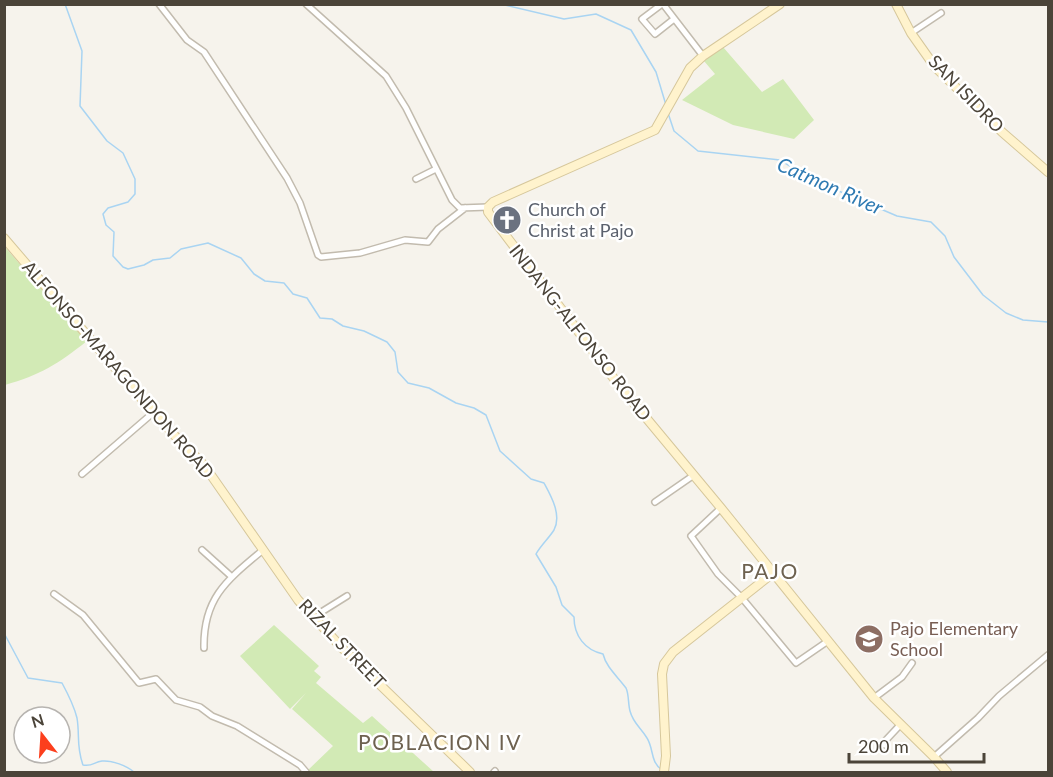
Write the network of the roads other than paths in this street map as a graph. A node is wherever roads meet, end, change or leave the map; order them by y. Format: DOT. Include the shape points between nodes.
graph roads {
  1 [pos="159,4"];
  2 [pos="306,4"];
  3 [pos="662,4"];
  4 [pos="780,4"];
  5 [pos="896,4"];
  6 [pos="941,13"];
  7 [pos="674,19"];
  8 [pos="911,33"];
  9 [pos="703,56"];
  10 [pos="436,169"];
  11 [pos="1048,171"];
  12 [pos="416,179"];
  13 [pos="488,207"];
  14 [pos="465,208"];
  15 [pos="4,238"];
  16 [pos="154,412"];
  17 [pos="82,474"];
  18 [pos="693,475"];
  19 [pos="656,502"];
  20 [pos="229,503"];
  21 [pos="721,508"];
  22 [pos="202,550"];
  23 [pos="263,550"];
  24 [pos="773,573"];
  25 [pos="232,577"];
  26 [pos="54,594"];
  27 [pos="347,596"];
  28 [pos="742,598"];
  29 [pos="315,619"];
  30 [pos="828,641"];
  31 [pos="204,648"];
  32 [pos="1048,655"];
  33 [pos="912,663"];
  34 [pos="874,698"];
  35 [pos="901,724"];
  36 [pos="885,745"];
  37 [pos="934,757"];
  38 [pos="306,772"];
  39 [pos="470,772"];
  40 [pos="664,772"];
  41 [pos="947,772"];
  1 -- 14 [label="street" via="187,40 204,51 287,178 318,255 360,253 405,240 428,242"];
  2 -- 10 [label="street" via="386,76"];
  3 -- 7 [label="street"];
  3 -- 7 [label="street" via="642,19 655,34"];
  4 -- 9 [label="main road"];
  5 -- 8 [label="main road, SAN ISIDRO"];
  6 -- 8 [label="street"];
  7 -- 9 [label="street"];
  8 -- 11 [label="main road, SAN ISIDRO" via="935,67"];
  9 -- 13 [label="main road" via="690,68 658,127 647,135 529,184"];
  10 -- 12 [label="street"];
  10 -- 14 [label="street" via="452,200"];
  13 -- 14 [label="street"];
  13 -- 18 [label="main road, INDANG-ALFONSO ROAD" via="505,237"];
  15 -- 16 [label="main road, ALFONSO-MARAGONDON ROAD"];
  16 -- 17 [label="street"];
  16 -- 20 [label="main road, ALFONSO-MARAGONDON ROAD" via="204,465"];
  18 -- 19 [label="street"];
  18 -- 21 [label="main road, INDANG-ALFONSO ROAD"];
  20 -- 23 [label="main road, RIZAL STREET"];
  21 -- 24 [label="main road, INDANG-ALFONSO ROAD"];
  21 -- 28 [label="street" via="691,536 718,574"];
  22 -- 25 [label="street"];
  23 -- 25 [label="street"];
  23 -- 29 [label="main road, RIZAL STREET"];
  24 -- 28 [label="main road"];
  24 -- 30 [label="main road, INDANG-ALFONSO ROAD"];
  25 -- 31 [label="street" via="212,602"];
  26 -- 38 [label="street" via="82,615 139,683 156,679 176,700 237,726"];
  27 -- 29 [label="street"];
  28 -- 30 [label="street" via="796,663"];
  28 -- 40 [label="main road" via="673,652 664,664"];
  29 -- 39 [label="main road, RIZAL STREET"];
  30 -- 34 [label="main road, INDANG-ALFONSO ROAD"];
  32 -- 37 [label="street"];
  33 -- 34 [label="street" via="902,677"];
  34 -- 35 [label="main road, INDANG-ALFONSO ROAD"];
  35 -- 36 [label="street"];
  35 -- 37 [label="main road, INDANG-ALFONSO ROAD"];
  37 -- 41 [label="main road, INDANG-ALFONSO ROAD"];
}
